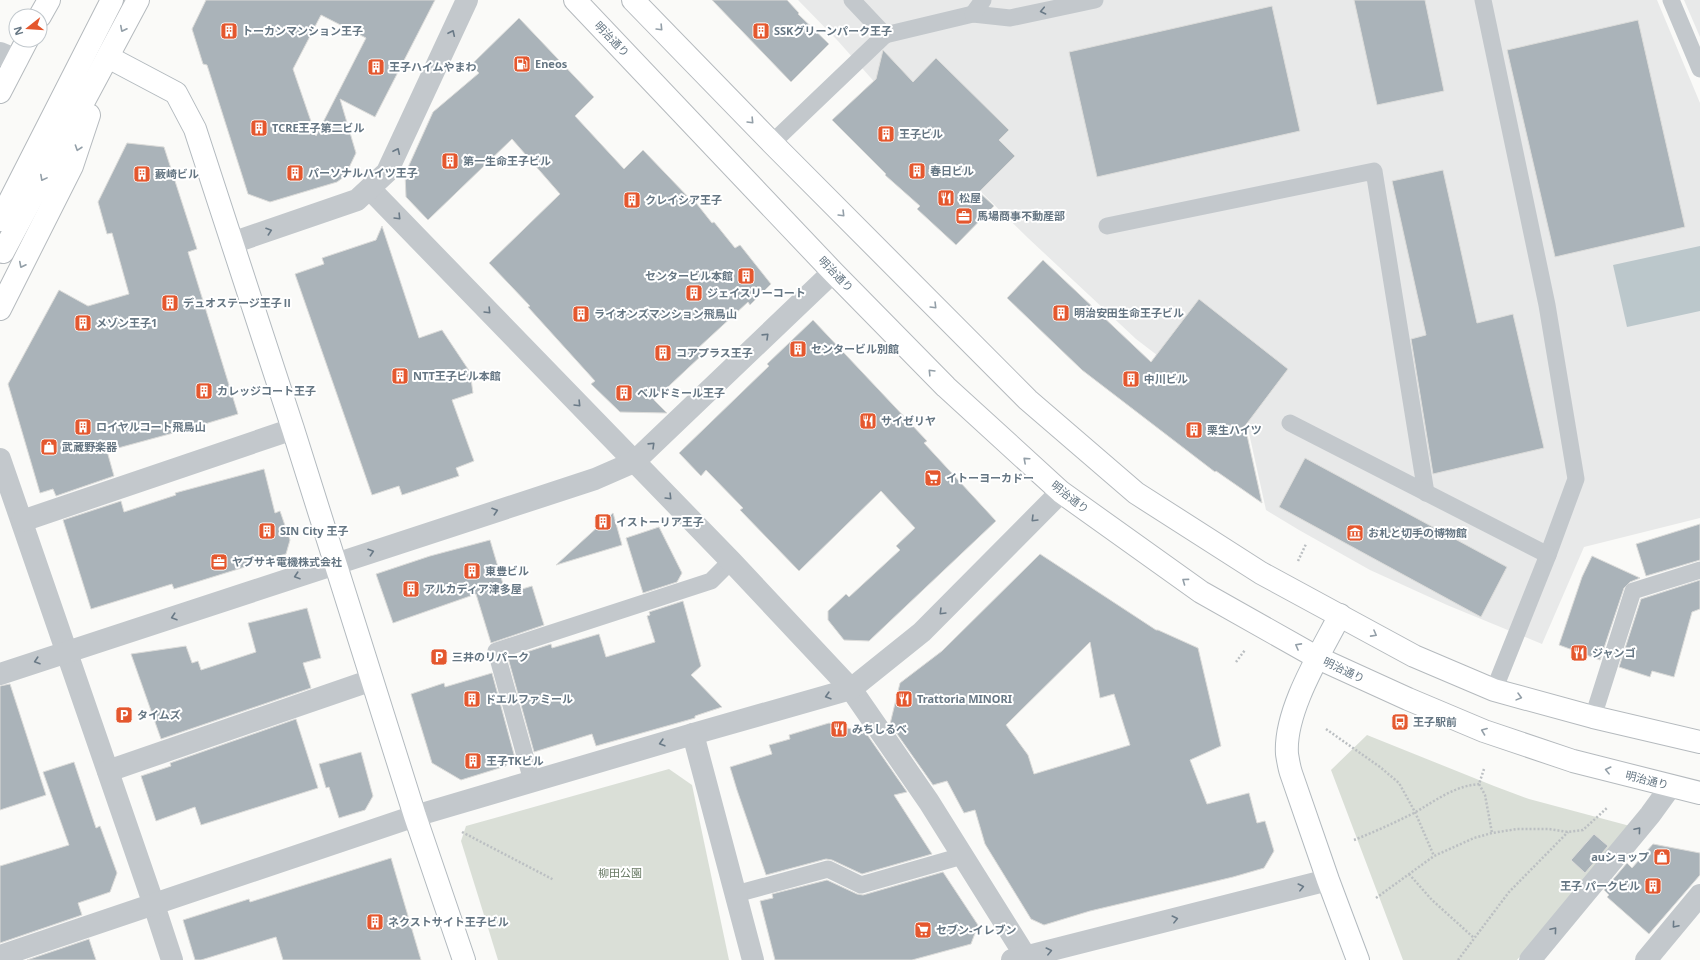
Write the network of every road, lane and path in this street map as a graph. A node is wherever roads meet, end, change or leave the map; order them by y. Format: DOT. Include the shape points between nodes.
graph roads {
  1 [pos="97,0"];
  2 [pos="112,0"];
  3 [pos="138,0"];
  4 [pos="467,0"];
  5 [pos="575,0"];
  6 [pos="633,0"];
  7 [pos="852,0"];
  8 [pos="983,0"];
  9 [pos="1095,0"];
  10 [pos="1483,0"];
  11 [pos="1671,0"];
  12 [pos="973,14"];
  13 [pos="885,35"];
  14 [pos="18,48"];
  15 [pos="8,57"];
  16 [pos="108,57"];
  17 [pos="1700,69"];
  18 [pos="0,82"];
  19 [pos="0,92"];
  20 [pos="772,143"];
  21 [pos="370,189"];
  22 [pos="0,191"];
  23 [pos="0,220"];
  24 [pos="1107,226"];
  25 [pos="232,242"];
  26 [pos="3,252"];
  27 [pos="833,272"];
  28 [pos="0,309"];
  29 [pos="1290,423"];
  30 [pos="293,429"];
  31 [pos="0,460"];
  32 [pos="634,462"];
  33 [pos="1061,492"];
  34 [pos="1426,493"];
  35 [pos="22,521"];
  36 [pos="1306,544"];
  37 [pos="1548,555"];
  38 [pos="732,561"];
  39 [pos="1298,561"];
  40 [pos="334,564"];
  41 [pos="1700,570"];
  42 [pos="1340,615"];
  43 [pos="66,652"];
  44 [pos="1318,658"];
  45 [pos="0,674"];
  46 [pos="372,680"];
  47 [pos="851,689"];
  48 [pos="1494,690"];
  49 [pos="1593,717"];
  50 [pos="1326,729"];
  51 [pos="693,734"];
  52 [pos="1700,742"];
  53 [pos="1484,768"];
  54 [pos="108,771"];
  55 [pos="532,781"];
  56 [pos="1478,784"];
  57 [pos="1671,786"];
  58 [pos="1700,793"];
  59 [pos="1608,807"];
  60 [pos="1415,812"];
  61 [pos="415,816"];
  62 [pos="457,830"];
  63 [pos="1568,832"];
  64 [pos="1492,833"];
  65 [pos="1354,840"];
  66 [pos="962,856"];
  67 [pos="1434,856"];
  68 [pos="1409,874"];
  69 [pos="554,880"];
  70 [pos="1328,880"];
  71 [pos="736,894"];
  72 [pos="1700,895"];
  73 [pos="1376,898"];
  74 [pos="154,905"];
  75 [pos="1474,938"];
  76 [pos="0,956"];
  77 [pos="1021,959"];
  78 [pos="172,960"];
  79 [pos="464,960"];
  80 [pos="753,960"];
  81 [pos="1358,960"];
  82 [pos="1458,960"];
  83 [pos="1530,960"];
  84 [pos="1646,960"];
  1 -- 22 [label="main road"];
  2 -- 23 [label="main road"];
  3 -- 16 [label="main road, one-way"];
  21 -- 4 [label="street, one-way" via="387,172"];
  5 -- 27 [label="main road, 明治通り"];
  6 -- 20 [label="main road, one-way"];
  7 -- 13 [label="lane"];
  8 -- 12 [label="lane"];
  9 -- 12 [label="lane, one-way" via="1010,18"];
  10 -- 37 [label="lane" via="1547,305 1576,479"];
  11 -- 17 [label="lane"];
  12 -- 13 [label="lane"];
  13 -- 20 [label="lane"];
  14 -- 15 [label="main road"];
  15 -- 18 [label="main road"];
  15 -- 19 [label="main road"];
  16 -- 25 [label="main road" via="176,93 194,129"];
  16 -- 26 [label="main road, one-way"];
  16 -- 28 [label="main road, one-way" via="72,166"];
  20 -- 42 [label="main road, one-way" via="1028,400 1136,493 1261,573"];
  25 -- 21 [label="street, one-way" via="357,200"];
  21 -- 32 [label="street, one-way"];
  24 -- 34 [label="lane" via="1374,172"];
  25 -- 30 [label="main road"];
  32 -- 27 [label="street, one-way"];
  33 -- 27 [label="main road, 明治通り, one-way" via="946,388"];
  29 -- 34 [label="lane"];
  30 -- 35 [label="street"];
  30 -- 40 [label="main road"];
  31 -- 35 [label="street"];
  32 -- 38 [label="street, one-way"];
  40 -- 32 [label="street, one-way" via="595,479"];
  44 -- 33 [label="main road, 明治通り, one-way" via="1201,592"];
  33 -- 47 [label="street, one-way" via="922,632"];
  34 -- 37 [label="lane"];
  35 -- 43 [label="street"];
  36 -- 39 [label="path"];
  37 -- 48 [label="lane"];
  38 -- 47 [label="street"];
  38 -- 55 [label="lane" via="711,581 496,651"];
  40 -- 43 [label="street, one-way"];
  40 -- 46 [label="main road"];
  41 -- 49 [label="lane" via="1633,591"];
  42 -- 44 [label="main road"];
  42 -- 48 [label="main road, one-way" via="1414,656"];
  43 -- 45 [label="street, one-way"];
  43 -- 54 [label="street"];
  57 -- 44 [label="main road, 明治通り, one-way" via="1572,761 1484,731"];
  44 -- 70 [label="main road" via="1296,705 1289,729 1287,754 1290,773"];
  46 -- 54 [label="street"];
  46 -- 61 [label="main road"];
  47 -- 51 [label="street, one-way"];
  47 -- 66 [label="street" via="929,802"];
  48 -- 49 [label="main road, one-way"];
  49 -- 52 [label="main road"];
  50 -- 60 [label="path" via="1399,783"];
  51 -- 55 [label="street, one-way"];
  51 -- 71 [label="street"];
  53 -- 56 [label="path"];
  54 -- 74 [label="street"];
  55 -- 61 [label="street"];
  56 -- 60 [label="path" via="1450,792"];
  56 -- 64 [label="path" via="1485,795"];
  57 -- 58 [label="main road, 明治通り"];
  83 -- 57 [label="street, one-way"];
  59 -- 63 [label="path" via="1583,830"];
  60 -- 65 [label="path"];
  60 -- 67 [label="path"];
  61 -- 74 [label="street"];
  61 -- 79 [label="main road"];
  62 -- 69 [label="path"];
  63 -- 64 [label="path" via="1517,829"];
  63 -- 75 [label="path" via="1509,892"];
  64 -- 67 [label="path"];
  66 -- 71 [label="lane" via="861,885 828,869"];
  66 -- 77 [label="street"];
  67 -- 68 [label="path"];
  68 -- 73 [label="path"];
  68 -- 75 [label="path" via="1432,900"];
  77 -- 70 [label="street, one-way"];
  70 -- 81 [label="main road"];
  71 -- 80 [label="street"];
  72 -- 84 [label="street, one-way"];
  74 -- 76 [label="street"];
  74 -- 78 [label="street"];
  75 -- 82 [label="path"];
}
